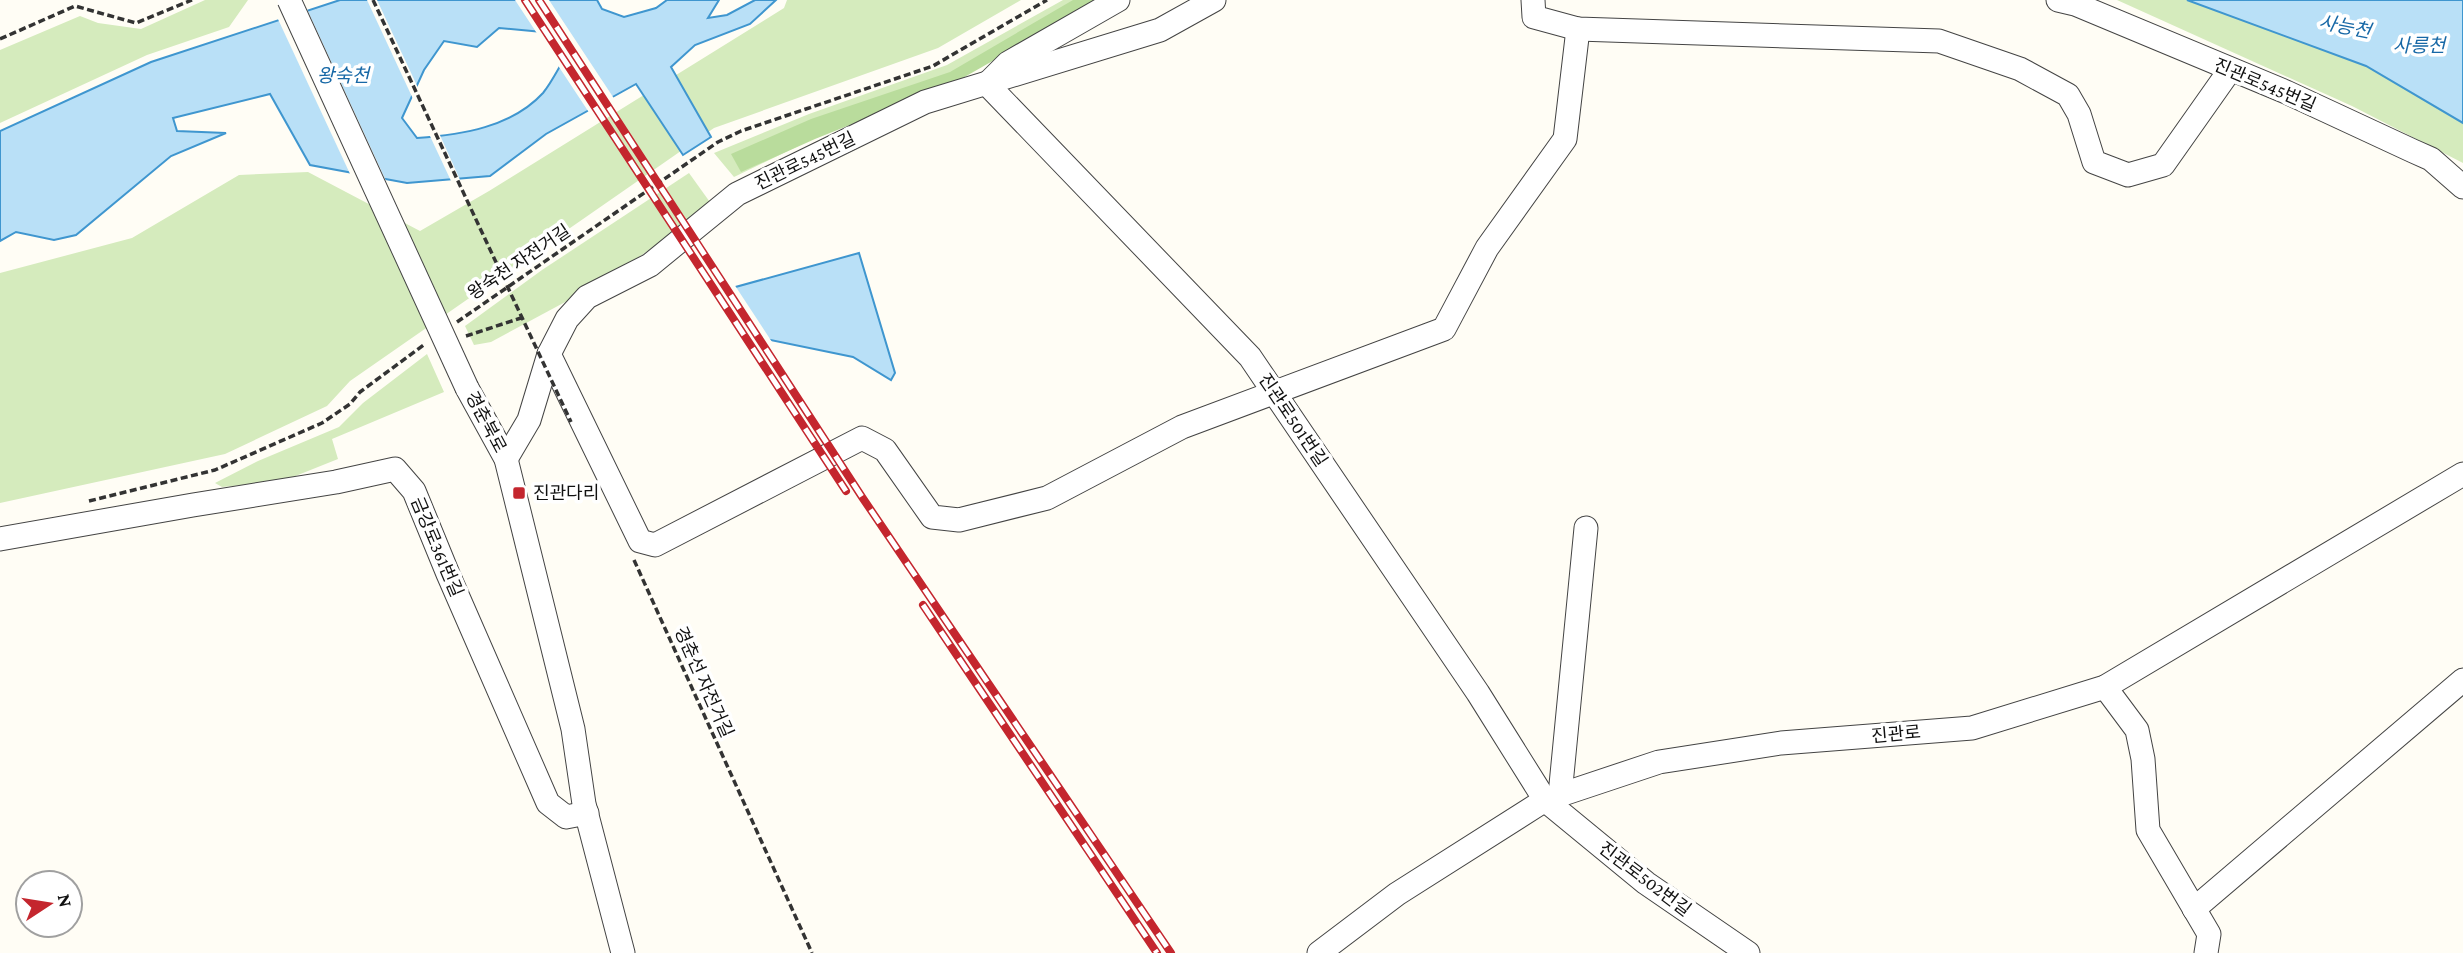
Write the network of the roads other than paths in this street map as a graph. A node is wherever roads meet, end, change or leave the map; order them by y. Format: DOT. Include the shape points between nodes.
graph roads {
  1 [pos="289,0"];
  2 [pos="1118,0"];
  3 [pos="1214,0"];
  4 [pos="1533,0"];
  5 [pos="2058,0"];
  6 [pos="1578,29"];
  7 [pos="2230,70"];
  8 [pos="987,84"];
  9 [pos="2463,187"];
  10 [pos="549,354"];
  11 [pos="1274,392"];
  12 [pos="506,459"];
  13 [pos="2463,474"];
  14 [pos="1586,528"];
  15 [pos="0,539"];
  16 [pos="2463,680"];
  17 [pos="2105,687"];
  18 [pos="1553,798"];
  19 [pos="587,813"];
  20 [pos="2194,909"];
  21 [pos="623,953"];
  22 [pos="1319,953"];
  23 [pos="1748,953"];
  24 [pos="2206,953"];
  1 -- 12 [label="street, 경춘북로, bridge" via="467,387"];
  2 -- 8 [label="street" via="1008,63"];
  3 -- 8 [label="street, 진관로545번길" via="1160,30"];
  4 -- 6 [label="street" via="1534,17"];
  5 -- 7 [label="street, 진관로545번길"];
  6 -- 7 [label="street" via="1938,41 2020,69 2068,95 2094,162 2128,175 2162,165"];
  6 -- 11 [label="street" via="1564,139 1487,248 1444,329"];
  7 -- 9 [label="street, 진관로545번길" via="2431,159"];
  8 -- 10 [label="street, 진관로545번길" via="925,102 737,194 650,265 587,297 567,320"];
  8 -- 11 [label="street, 진관로501번길" via="1250,357"];
  10 -- 11 [label="street" via="640,541 655,545 862,438 885,450 932,517 959,520 1047,498 1182,427"];
  10 -- 12 [label="street, 진관로545번길" via="529,420"];
  11 -- 18 [label="street, 진관로501번길"];
  12 -- 19 [label="street, 경춘북로" via="573,729"];
  13 -- 17 [label="street, 진관로"];
  14 -- 18 [label="street"];
  15 -- 19 [label="street, 금강로361번길" via="395,469 414,491 548,803 566,817"];
  16 -- 20 [label="street"];
  17 -- 18 [label="street, 진관로" via="1972,728 1782,743 1659,762"];
  17 -- 20 [label="street" via="2137,730 2148,830"];
  18 -- 22 [label="street, 진관로" via="1397,894"];
  18 -- 23 [label="street, 진관로502번길" via="1646,883"];
  19 -- 21 [label="street, 경춘북로"];
  20 -- 24 [label="street" via="2209,934"];
}
